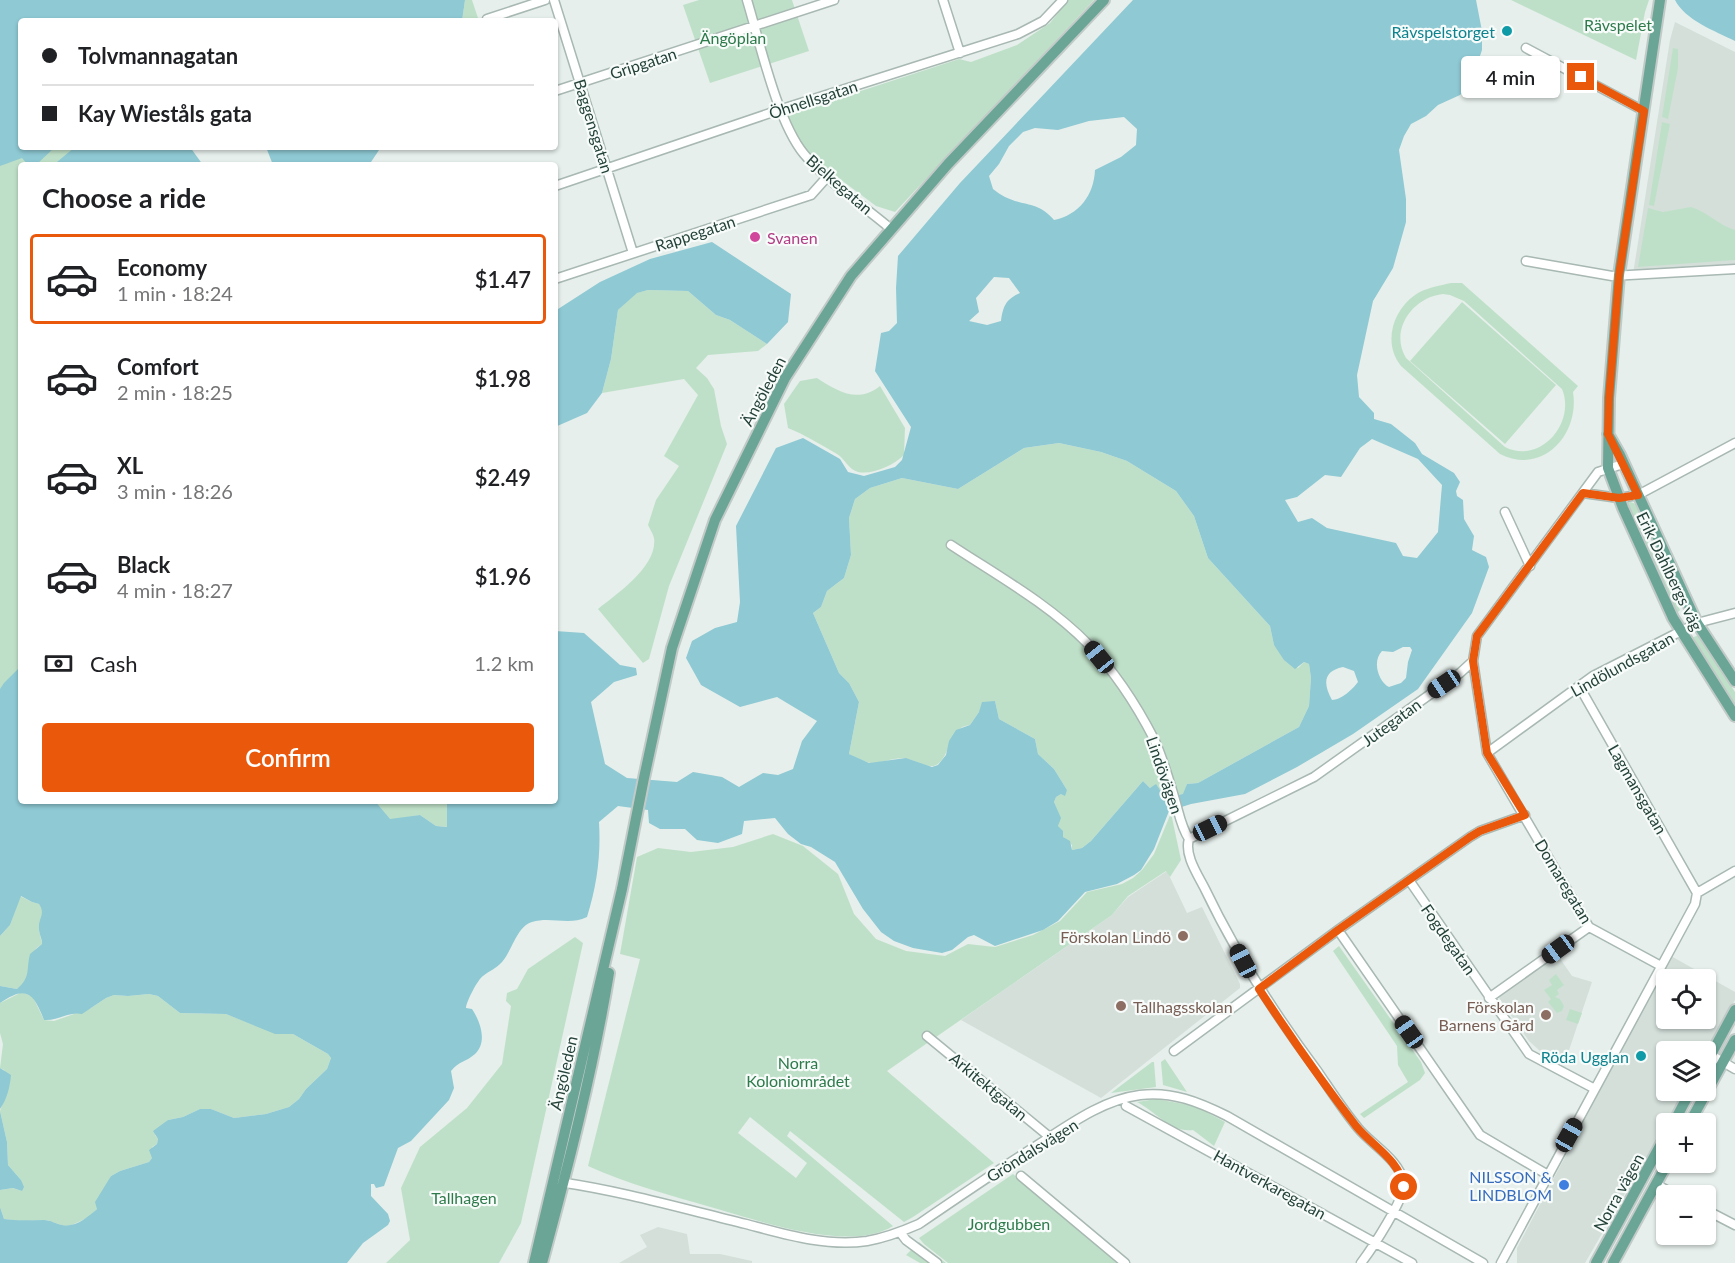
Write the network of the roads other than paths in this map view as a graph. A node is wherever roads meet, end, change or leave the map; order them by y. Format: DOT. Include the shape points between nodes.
graph roads {
  1 [pos="545,0"];
  2 [pos="554,0"];
  3 [pos="747,0"];
  4 [pos="834,0"];
  5 [pos="943,0"];
  6 [pos="1063,0"];
  7 [pos="1104,0"];
  8 [pos="1660,0"];
  9 [pos="490,18"];
  10 [pos="755,26"];
  11 [pos="1526,48"];
  12 [pos="960,53"];
  13 [pos="580,83"];
  14 [pos="558,90"];
  15 [pos="782,109"];
  16 [pos="1644,111"];
  17 [pos="607,168"];
  18 [pos="828,176"];
  19 [pos="558,185"];
  20 [pos="891,229"];
  21 [pos="633,253"];
  22 [pos="1526,261"];
  23 [pos="1735,269"];
  24 [pos="1619,275"];
  25 [pos="558,278"];
  26 [pos="1608,434"];
  27 [pos="1735,443"];
  28 [pos="1623,464"];
  29 [pos="1608,468"];
  30 [pos="1583,493"];
  31 [pos="1638,495"];
  32 [pos="1619,498"];
  33 [pos="1505,512"];
  34 [pos="951,545"];
  35 [pos="1530,566"];
  36 [pos="1735,613"];
  37 [pos="1697,623"];
  38 [pos="1680,632"];
  39 [pos="1473,661"];
  40 [pos="1734,678"];
  41 [pos="1579,686"];
  42 [pos="1735,716"];
  43 [pos="1487,753"];
  44 [pos="1525,815"];
  45 [pos="1189,839"];
  46 [pos="1735,871"];
  47 [pos="1409,880"];
  48 [pos="1696,893"];
  49 [pos="1589,927"];
  50 [pos="1338,930"];
  51 [pos="1661,966"];
  52 [pos="1259,989"];
  53 [pos="1489,998"];
  54 [pos="1735,1010"];
  55 [pos="927,1036"];
  56 [pos="1735,1040"];
  57 [pos="1716,1045"];
  58 [pos="1174,1052"];
  59 [pos="1716,1061"];
  60 [pos="1723,1062"];
  61 [pos="1735,1069"];
  62 [pos="1595,1089"];
  63 [pos="1126,1106"];
  64 [pos="1695,1113"];
  65 [pos="1048,1138"];
  66 [pos="1656,1153"];
  67 [pos="1662,1173"];
  68 [pos="1548,1175"];
  69 [pos="1021,1176"];
  70 [pos="559,1182"];
  71 [pos="1656,1184"];
  72 [pos="1393,1213"];
  73 [pos="1716,1215"];
  74 [pos="1735,1225"];
  75 [pos="900,1232"];
  76 [pos="1374,1242"];
  77 [pos="534,1263"];
  78 [pos="542,1263"];
  79 [pos="938,1263"];
  80 [pos="1125,1263"];
  81 [pos="1361,1263"];
  82 [pos="1413,1263"];
  83 [pos="1483,1263"];
  84 [pos="1501,1263"];
  85 [pos="1596,1263"];
  86 [pos="1613,1263"];
  1 -- 9 [label="street"];
  2 -- 13 [label="street, Baggensgatan"];
  3 -- 10 [label="street, Bjelkegatan"];
  4 -- 10 [label="street, Gripgatan"];
  5 -- 12 [label="street"];
  6 -- 12 [label="street, Öhnellsgatan" via="1043,21 1018,34"];
  7 -- 20 [label="main road, Ängöleden"];
  8 -- 16 [label="main road"];
  10 -- 13 [label="street, Gripgatan"];
  10 -- 15 [label="street, Bjelkegatan"];
  11 -- 16 [label="street"];
  12 -- 15 [label="street, Öhnellsgatan"];
  13 -- 14 [label="street, Gripgatan"];
  13 -- 17 [label="street, Baggensgatan"];
  15 -- 17 [label="street, Öhnellsgatan"];
  15 -- 18 [label="street, Bjelkegatan" via="796,143"];
  16 -- 24 [label="main road"];
  17 -- 19 [label="street, Öhnellsgatan"];
  17 -- 21 [label="street, Baggensgatan"];
  18 -- 20 [label="street, Bjelkegatan"];
  18 -- 21 [label="street, Rappegatan" via="811,195"];
  20 -- 70 [label="main road, Ängöleden" via="851,276 791,368 715,520 672,648"];
  21 -- 25 [label="street, Rappegatan"];
  22 -- 24 [label="street"];
  23 -- 24 [label="street"];
  24 -- 26 [label="main road"];
  26 -- 28 [label="main road, Erik Dahlbergs väg"];
  26 -- 29 [label="main road, Erik Dahlbergs väg"];
  27 -- 31 [label="street"];
  28 -- 29 [label="street"];
  28 -- 31 [label="main road, Erik Dahlbergs väg"];
  29 -- 30 [label="street" via="1598,472"];
  29 -- 32 [label="main road, Erik Dahlbergs väg"];
  30 -- 32 [label="street"];
  30 -- 35 [label="street"];
  31 -- 32 [label="street, Erik Dahlbergs väg"];
  31 -- 37 [label="main road, Erik Dahlbergs väg"];
  32 -- 38 [label="main road, Erik Dahlbergs väg"];
  33 -- 35 [label="street"];
  34 -- 45 [label="street, Lindövägen" via="1036,600 1089,645 1142,716 1158,748"];
  35 -- 39 [label="street" via="1477,636"];
  36 -- 37 [label="street, Lindölundsgatan"];
  37 -- 38 [label="street, Lindölundsgatan"];
  37 -- 40 [label="main road, Erik Dahlbergs väg"];
  38 -- 41 [label="street, Lindölundsgatan"];
  38 -- 42 [label="main road, Erik Dahlbergs väg"];
  39 -- 43 [label="street, Domaregatan"];
  39 -- 45 [label="street, Jutegatan" via="1314,777"];
  41 -- 43 [label="street, Lindölundsgatan"];
  41 -- 48 [label="street, Lagmansgatan"];
  43 -- 44 [label="street, Domaregatan"];
  44 -- 47 [label="street" via="1480,831"];
  44 -- 49 [label="street, Domaregatan"];
  45 -- 52 [label="street, Lindövägen" via="1192,863"];
  46 -- 48 [label="street"];
  47 -- 50 [label="street"];
  47 -- 53 [label="street, Fogdegatan"];
  48 -- 51 [label="street" via="1695,904"];
  49 -- 51 [label="street, Domaregatan"];
  49 -- 53 [label="street"];
  50 -- 52 [label="street"];
  50 -- 68 [label="street" via="1480,1135"];
  51 -- 62 [label="street"];
  52 -- 58 [label="street"];
  52 -- 72 [label="street, Lindövägen" via="1358,1128 1397,1169 1404,1187"];
  53 -- 62 [label="street, Fogdegatan" via="1529,1054"];
  54 -- 57 [label="main road"];
  55 -- 65 [label="street, Arkitektgatan"];
  56 -- 60 [label="main road"];
  59 -- 60 [label="street"];
  60 -- 61 [label="street"];
  60 -- 64 [label="main road"];
  62 -- 68 [label="street"];
  63 -- 76 [label="street, Hantverkaregatan"];
  65 -- 72 [label="street, Gröndalsvägen" via="1110,1103 1146,1095 1180,1097 1227,1116"];
  65 -- 75 [label="street, Gröndalsvägen" via="919,1224"];
  66 -- 85 [label="main road, Norra vägen"];
  67 -- 71 [label="main road, Norra vägen"];
  68 -- 84 [label="street"];
  69 -- 80 [label="street"];
  70 -- 75 [label="street, Gröndalsvägen" via="831,1242 866,1241"];
  70 -- 77 [label="main road, Ängöleden"];
  70 -- 78 [label="main road, Ängöleden"];
  71 -- 86 [label="main road, Norra vägen"];
  72 -- 76 [label="street, Lindövägen"];
  72 -- 83 [label="street, Gröndalsvägen"];
  73 -- 74 [label="street"];
  75 -- 79 [label="street"];
  76 -- 81 [label="street, Lindövägen"];
  76 -- 82 [label="street, Hantverkaregatan"];
}
